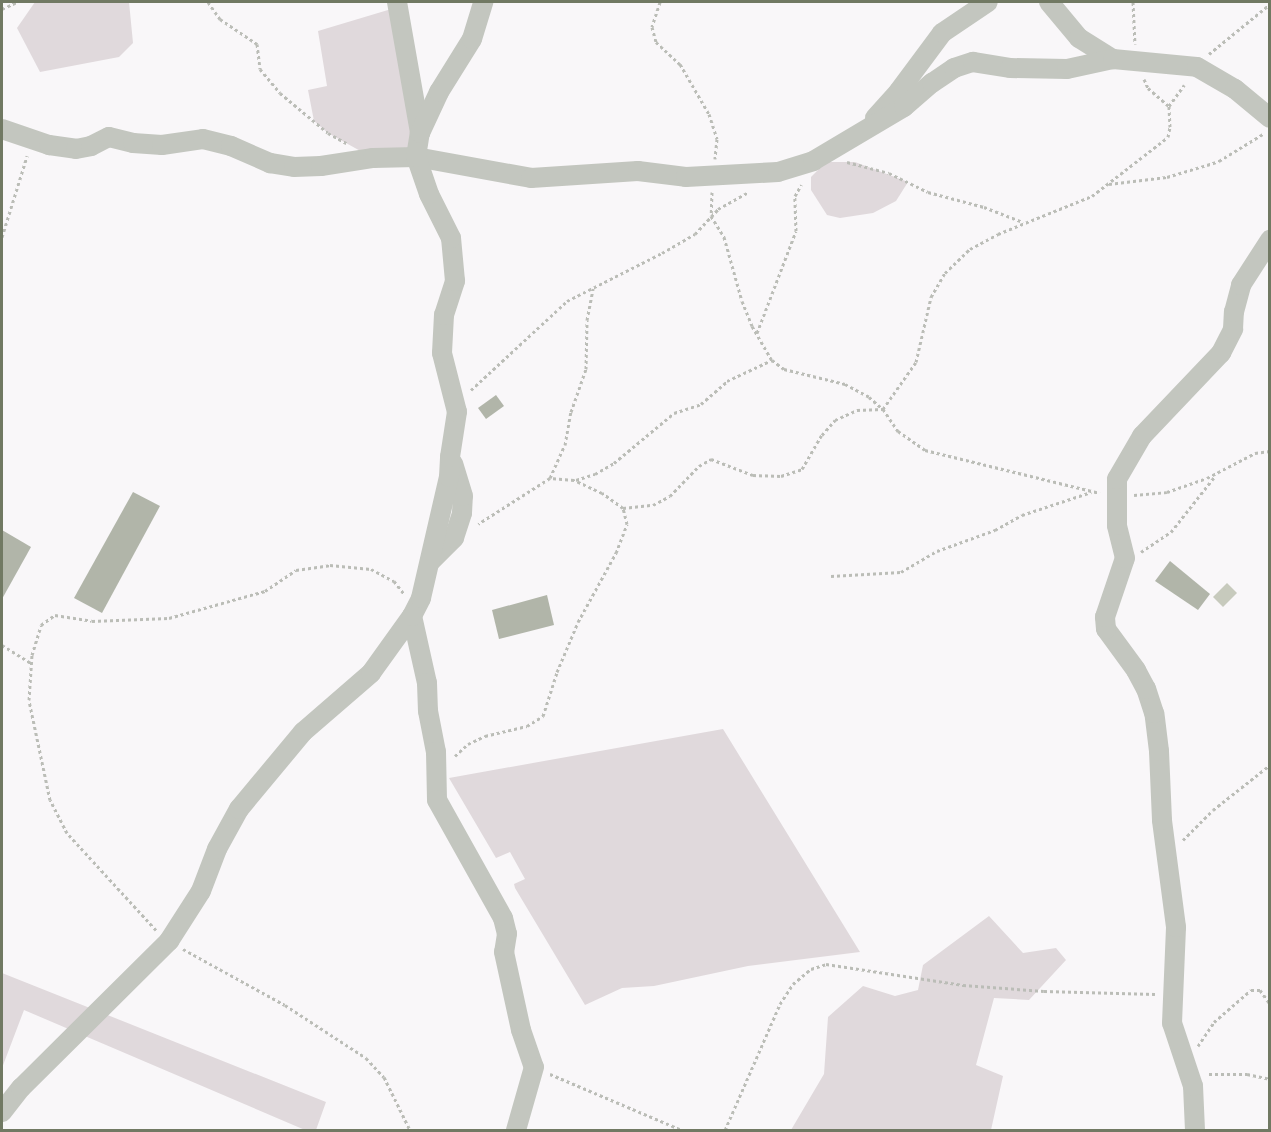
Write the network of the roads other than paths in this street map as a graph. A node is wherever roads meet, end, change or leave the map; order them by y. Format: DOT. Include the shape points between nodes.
graph roads {
  1 [pos="397,2"];
  2 [pos="483,2"];
  3 [pos="988,2"];
  4 [pos="1049,2"];
  5 [pos="1113,58"];
  6 [pos="1269,118"];
  7 [pos="865,128"];
  8 [pos="2,129"];
  9 [pos="420,133"];
  10 [pos="416,157"];
  11 [pos="1269,240"];
  12 [pos="450,457"];
  13 [pos="430,562"];
  14 [pos="412,616"];
  15 [pos="2,1112"];
  16 [pos="516,1131"];
  17 [pos="1195,1131"];
  1 -- 9 [label="street"];
  2 -- 9 [label="street" via="472,39 439,92"];
  3 -- 7 [label="street" via="942,33 899,91"];
  4 -- 5 [label="street" via="1079,38"];
  5 -- 6 [label="street" via="1197,67 1235,89"];
  5 -- 7 [label="street" via="1066,69 1010,68 973,62 954,68 904,107"];
  7 -- 10 [label="street" via="813,161 778,172 686,177 638,171 531,178"];
  8 -- 10 [label="street" via="76,149 109,137 162,145 202,139 231,146 270,163 294,167"];
  9 -- 10 [label="street"];
  10 -- 12 [label="street" via="451,238 455,281 444,315 442,353 457,412"];
  11 -- 17 [label="street" via="1241,285 1233,329 1221,353 1142,436 1117,479 1117,525 1125,558 1105,617 1106,629 1136,670 1154,713 1176,927 1173,1023 1193,1086"];
  12 -- 13 [label="street"];
  12 -- 13 [label="street" via="463,496 462,513 454,538"];
  13 -- 14 [label="street"];
  14 -- 15 [label="street" via="371,673 303,732 239,809 217,849 201,891 169,941 21,1088"];
  14 -- 16 [label="street" via="428,683 437,800 503,918 507,934 504,952 521,1030 534,1067"];
}
